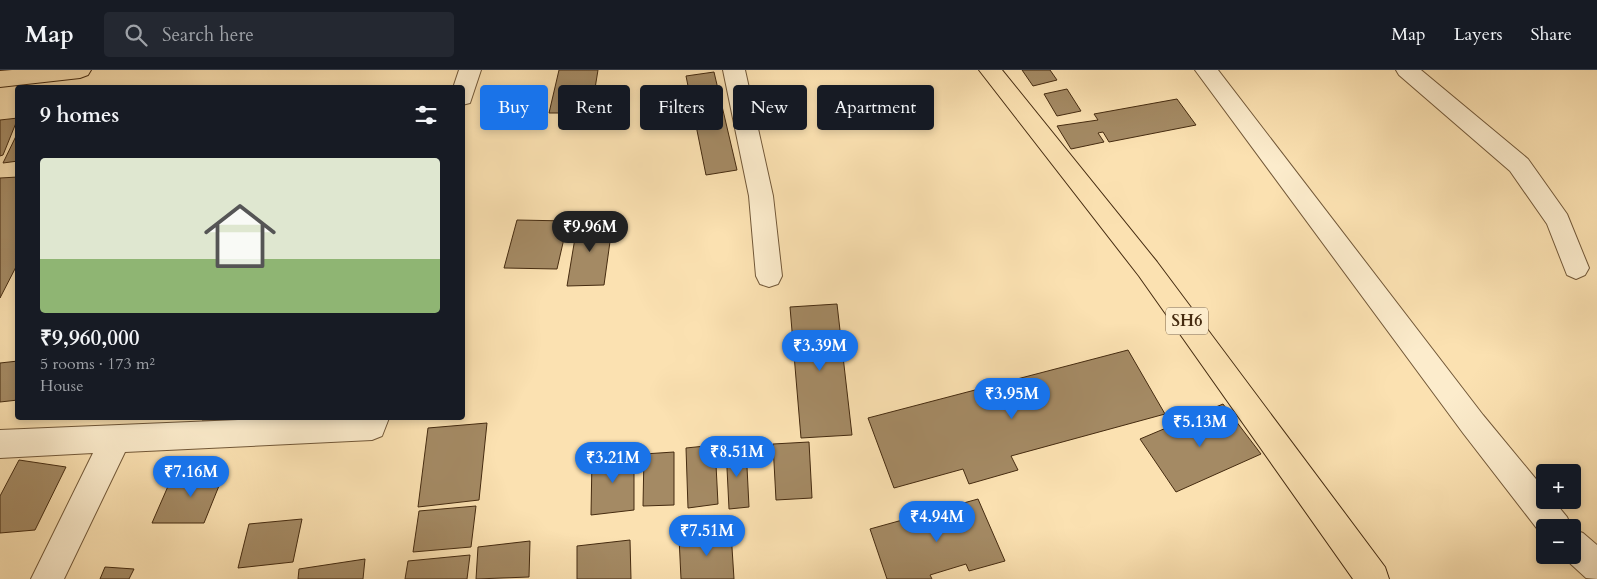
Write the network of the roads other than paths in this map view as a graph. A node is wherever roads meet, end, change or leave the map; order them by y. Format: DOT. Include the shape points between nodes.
graph roads {
  1 [pos="80,70"];
  2 [pos="470,70"];
  3 [pos="734,70"];
  4 [pos="990,70"];
  5 [pos="1206,70"];
  6 [pos="1407,70"];
  7 [pos="0,79"];
  8 [pos="465,87"];
  9 [pos="1576,268"];
  10 [pos="769,276"];
  11 [pos="374,420"];
  12 [pos="116,439"];
  13 [pos="0,444"];
  14 [pos="1549,519"];
  15 [pos="1581,552"];
  16 [pos="1597,567"];
  17 [pos="47,579"];
  18 [pos="1373,579"];
  1 -- 7 [label="main road"];
  2 -- 8 [label="street"];
  3 -- 10 [label="street" via="760,196"];
  4 -- 18 [label="main road, SH6" via="1148,269"];
  5 -- 14 [label="street" via="1473,424"];
  6 -- 9 [label="street" via="1519,165 1558,221"];
  11 -- 12 [label="street" via="372,427"];
  12 -- 13 [label="street"];
  12 -- 17 [label="street"];
  15 -- 16 [label="street"];
}
